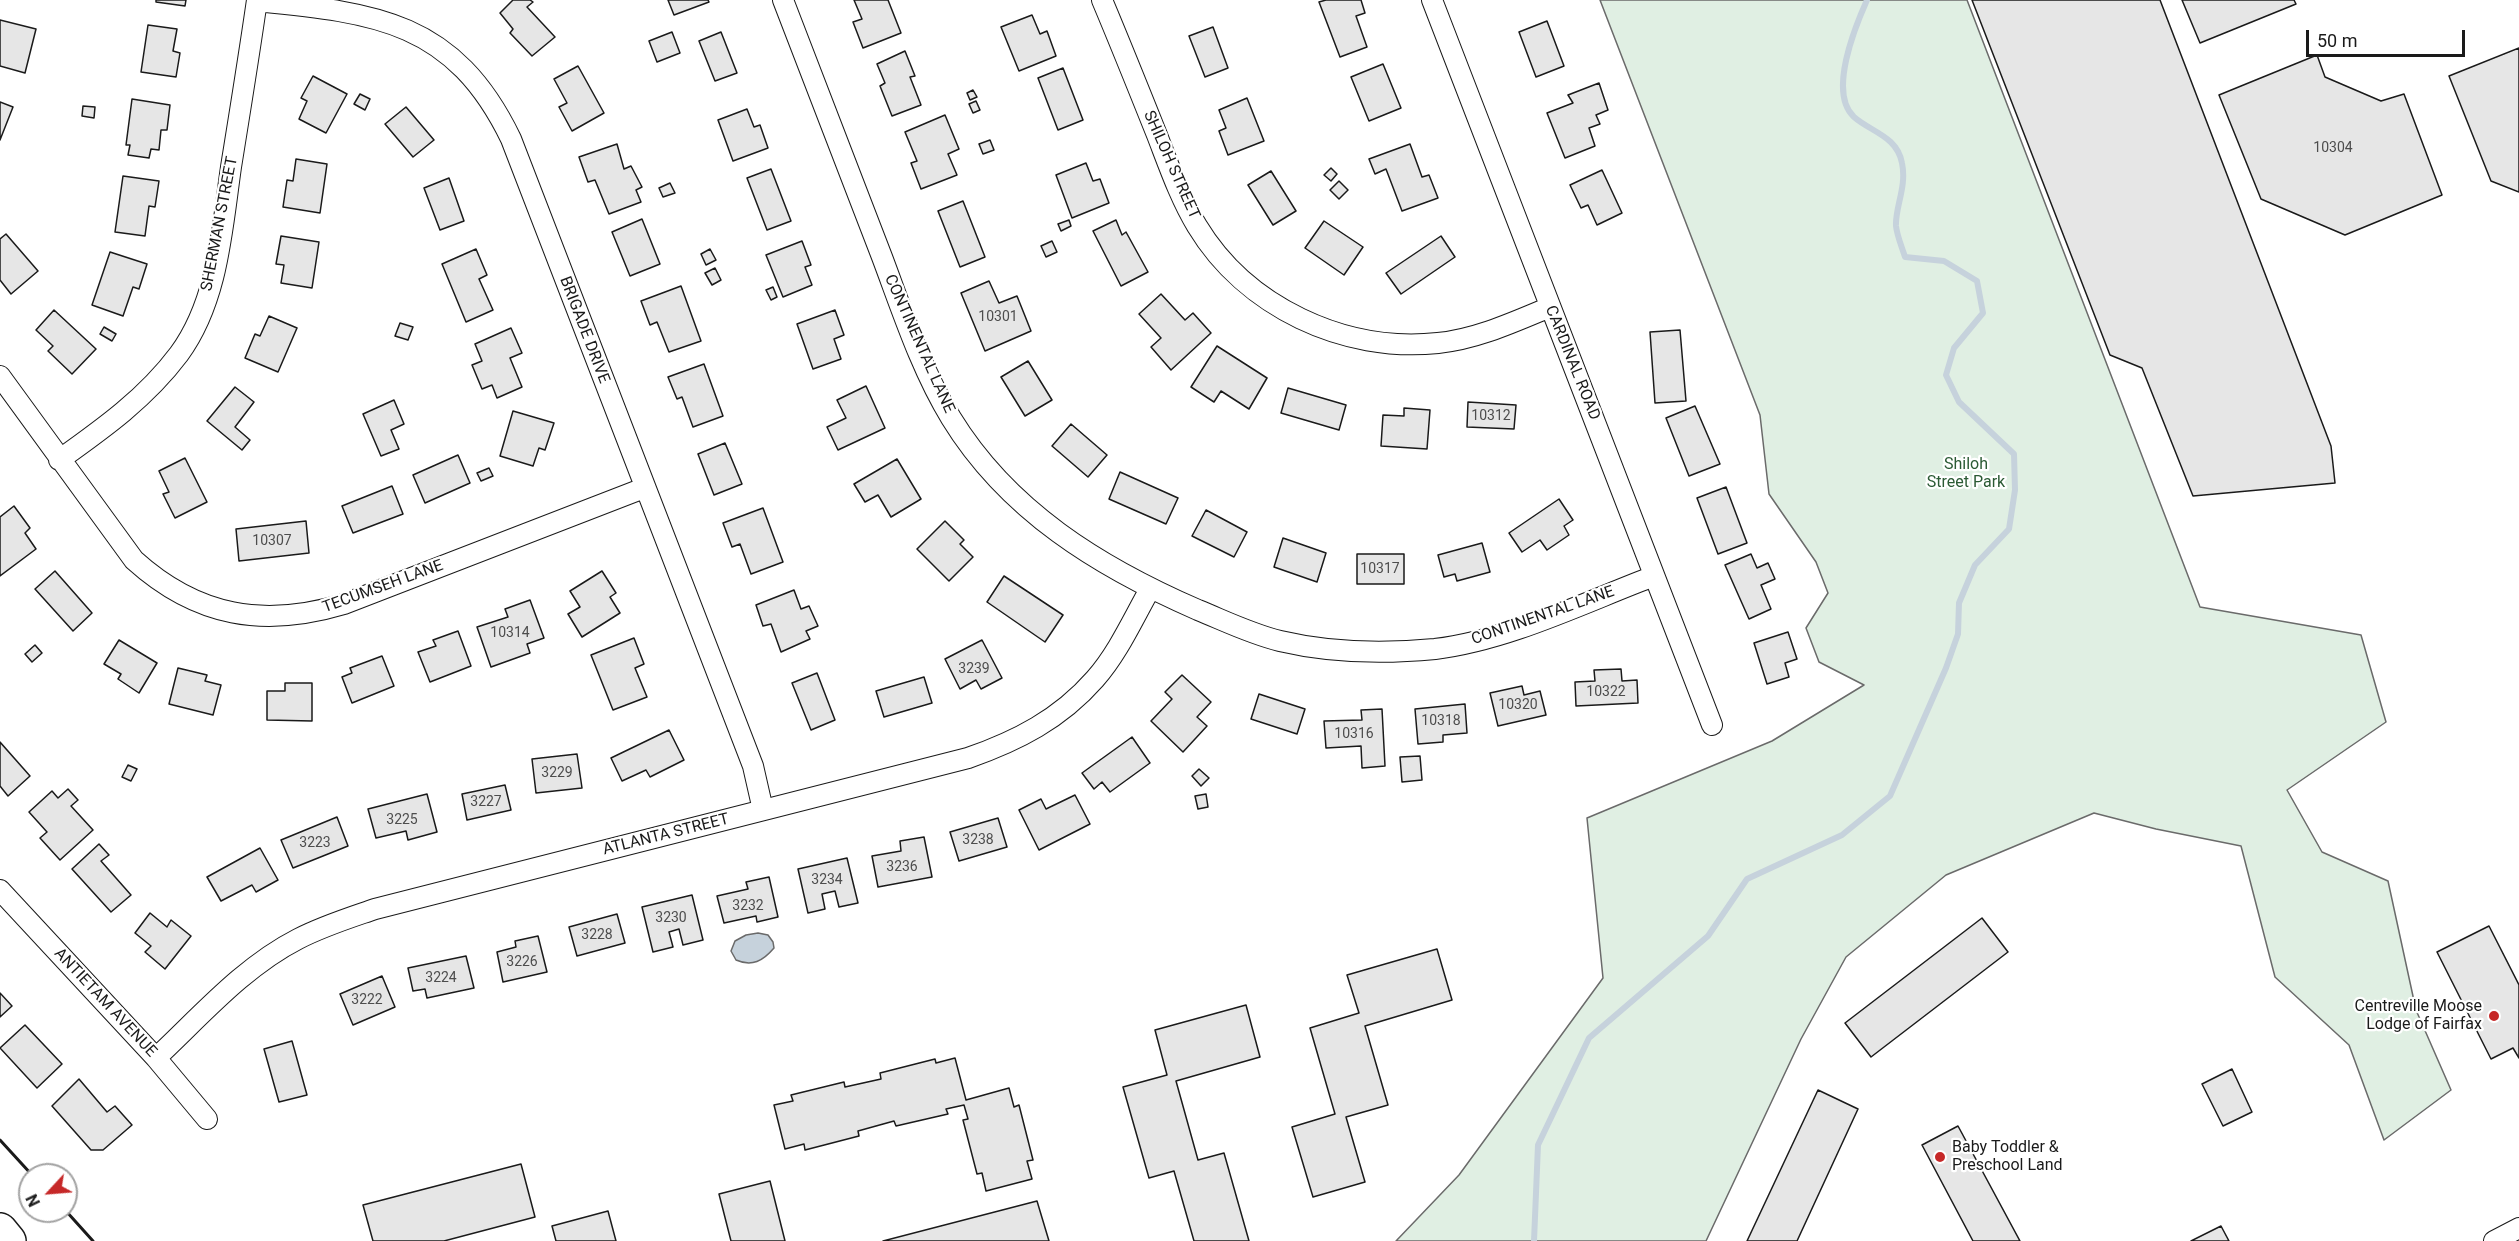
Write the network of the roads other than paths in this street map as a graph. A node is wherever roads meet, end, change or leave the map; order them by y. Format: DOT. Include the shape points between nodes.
graph roads {
  1 [pos="783,0"];
  2 [pos="1102,0"];
  3 [pos="1432,0"];
  4 [pos="257,1"];
  5 [pos="1550,307"];
  6 [pos="0,376"];
  7 [pos="59,460"];
  8 [pos="644,488"];
  9 [pos="1654,576"];
  10 [pos="1150,589"];
  11 [pos="1712,725"];
  12 [pos="763,810"];
  13 [pos="0,890"];
  14 [pos="156,1058"];
  15 [pos="207,1119"];
  16 [pos="0,1230"];
  17 [pos="9,1241"];
  1 -- 10 [label="street, CONTINENTAL LANE" via="903,313 950,416 982,463 1024,507 1061,536"];
  2 -- 5 [label="street, SHILOH STREET" via="1197,226 1227,265 1263,297 1335,333 1399,344 1460,339 1492,331"];
  3 -- 5 [label="street, CARDINAL ROAD"];
  4 -- 7 [label="street, SHERMAN STREET" via="218,253 201,315 179,354 153,386 130,408"];
  4 -- 8 [label="street, BRIGADE DRIVE" via="306,6 396,24 441,49 479,84 511,139"];
  5 -- 9 [label="street, CARDINAL ROAD"];
  6 -- 7 [label="street, TECUMSEH LANE"];
  7 -- 8 [label="street, TECUMSEH LANE" via="134,560 152,575 198,603 257,616 320,611 344,604"];
  8 -- 12 [label="street, BRIGADE DRIVE" via="753,766"];
  9 -- 10 [label="street, CONTINENTAL LANE" via="1486,638 1438,648 1389,652 1332,650 1280,640 1240,628"];
  9 -- 11 [label="street, CARDINAL ROAD"];
  10 -- 12 [label="street, ATLANTA STREET" via="1095,678 1069,705 1032,731 968,758"];
  12 -- 14 [label="street, ATLANTA STREET" via="334,922 261,962"];
  13 -- 14 [label="street, ANTIETAM AVENUE"];
  14 -- 15 [label="street, ANTIETAM AVENUE"];
  16 -- 17 [label="highway"];
}
